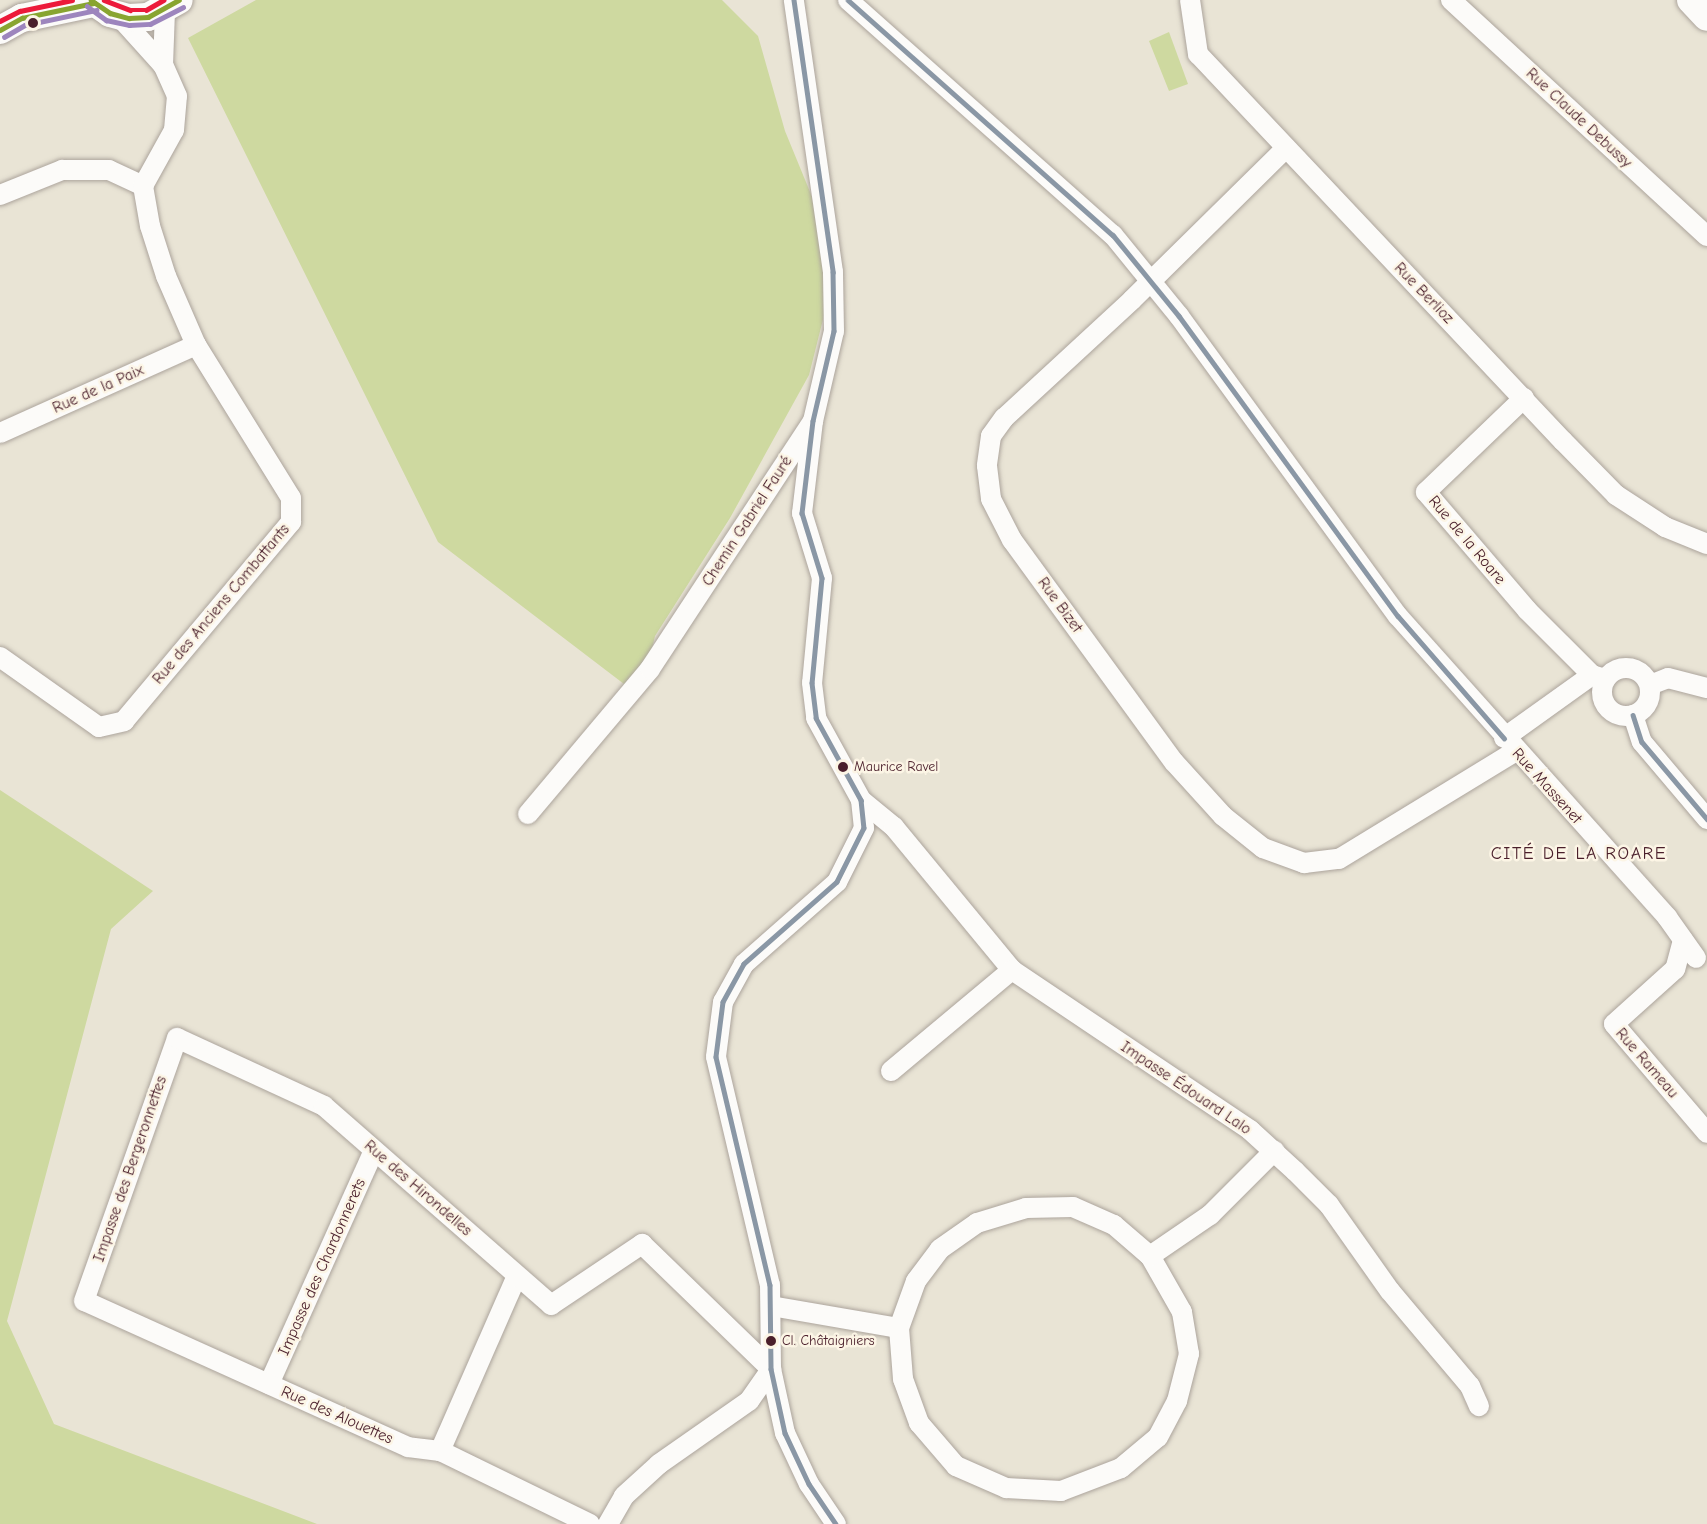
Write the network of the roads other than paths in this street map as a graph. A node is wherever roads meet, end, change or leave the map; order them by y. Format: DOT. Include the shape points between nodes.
graph roads {
  1 [pos="794,0"];
  2 [pos="848,0"];
  3 [pos="1190,0"];
  4 [pos="1451,0"];
  5 [pos="1691,0"];
  6 [pos="172,5"];
  7 [pos="101,6"];
  8 [pos="20,16"];
  9 [pos="1707,17"];
  10 [pos="163,65"];
  11 [pos="1286,148"];
  12 [pos="143,186"];
  13 [pos="0,195"];
  14 [pos="1707,236"];
  15 [pos="1150,280"];
  16 [pos="196,345"];
  17 [pos="1524,398"];
  18 [pos="813,421"];
  19 [pos="0,433"];
  20 [pos="1707,544"];
  21 [pos="0,657"];
  22 [pos="1598,677"];
  23 [pos="1650,685"];
  24 [pos="1707,688"];
  25 [pos="1633,716"];
  26 [pos="1510,744"];
  27 [pos="861,800"];
  28 [pos="528,814"];
  29 [pos="1707,819"];
  30 [pos="1683,940"];
  31 [pos="1696,958"];
  32 [pos="1012,970"];
  33 [pos="177,1038"];
  34 [pos="891,1071"];
  35 [pos="1707,1133"];
  36 [pos="374,1150"];
  37 [pos="1274,1150"];
  38 [pos="1150,1256"];
  39 [pos="517,1275"];
  40 [pos="84,1301"];
  41 [pos="771,1306"];
  42 [pos="899,1328"];
  43 [pos="771,1369"];
  44 [pos="270,1384"];
  45 [pos="1479,1407"];
  46 [pos="440,1451"];
  47 [pos="590,1524"];
  48 [pos="608,1524"];
  49 [pos="836,1524"];
  1 -- 18 [label="street, Chemin Gabriel Fauré" via="833,272 834,331"];
  2 -- 15 [label="street, Rue Massenet" via="1113,235"];
  3 -- 11 [label="street, Rue Berlioz" via="1198,54"];
  4 -- 14 [label="street, Rue Claude Debussy"];
  5 -- 9 [label="main road"];
  6 -- 7 [label="main road" via="148,17"];
  6 -- 10 [label="street"];
  7 -- 8 [label="main road"];
  7 -- 10 [label="street"];
  10 -- 12 [label="street" via="177,96 174,130"];
  11 -- 15 [label="street, Rue Bizet"];
  11 -- 17 [label="street, Rue Berlioz"];
  12 -- 13 [label="street" via="109,170 62,170"];
  12 -- 16 [label="street, Rue des Anciens Combattants" via="150,226 166,276"];
  15 -- 26 [label="street, Rue Massenet" via="1398,616"];
  15 -- 26 [label="street, Rue Bizet" via="1004,418 991,436 987,466 991,499 1012,540 1174,762 1223,816 1263,848 1304,863 1339,859"];
  16 -- 19 [label="street, Rue de la Paix"];
  16 -- 21 [label="street, Rue des Anciens Combattants" via="291,498 291,522 124,721 99,727"];
  17 -- 20 [label="street, Rue Berlioz" via="1616,495 1665,527"];
  17 -- 22 [label="street, Rue de la Roare" via="1426,492 1527,610"];
  18 -- 27 [label="street" via="802,513 822,578 812,683 816,718"];
  18 -- 28 [label="street, Chemin Gabriel Fauré" via="650,669"];
  22 -- 23 [label="street" via="1621,667 1635,668"];
  22 -- 25 [label="street" via="1604,703 1613,712"];
  22 -- 26 [label="street, Rue Bizet"];
  23 -- 24 [label="street" via="1668,678"];
  23 -- 25 [label="street" via="1648,704"];
  25 -- 29 [label="street" via="1642,742"];
  26 -- 30 [label="street, Rue Massenet"];
  27 -- 32 [label="street, Impasse Édouard Lalo" via="894,828"];
  27 -- 41 [label="street" via="864,828 837,882 744,964 723,1002 716,1057 770,1285"];
  30 -- 31 [label="street, Rue Massenet"];
  30 -- 35 [label="street, Rue Rameau" via="1675,969 1614,1024"];
  32 -- 34 [label="street"];
  32 -- 37 [label="street, Impasse Édouard Lalo"];
  33 -- 36 [label="street, Rue des Hirondelles" via="324,1106"];
  33 -- 40 [label="street, Impasse des Bergeronnettes"];
  36 -- 39 [label="street, Rue des Hirondelles"];
  36 -- 44 [label="street, Impasse des Chardonnerets"];
  37 -- 38 [label="street" via="1210,1215"];
  37 -- 45 [label="street, Impasse Édouard Lalo" via="1329,1205 1390,1291 1470,1386"];
  38 -- 42 [label="street" via="1114,1225 1073,1208 1026,1208 977,1223 940,1249 916,1281"];
  38 -- 42 [label="street" via="1182,1312 1189,1354 1177,1401 1158,1437 1121,1468 1061,1491 1006,1488 956,1466 919,1423 903,1379"];
  39 -- 43 [label="street, Rue des Hirondelles" via="550,1305 642,1244"];
  39 -- 46 [label="street"];
  40 -- 44 [label="street, Rue des Alouettes"];
  41 -- 42 [label="street"];
  41 -- 43 [label="street"];
  43 -- 48 [label="street" via="749,1401 659,1464 624,1496"];
  43 -- 49 [label="street" via="785,1433 809,1484"];
  44 -- 46 [label="street, Rue des Alouettes" via="408,1447"];
  46 -- 47 [label="street, Rue des Alouettes"];
}
